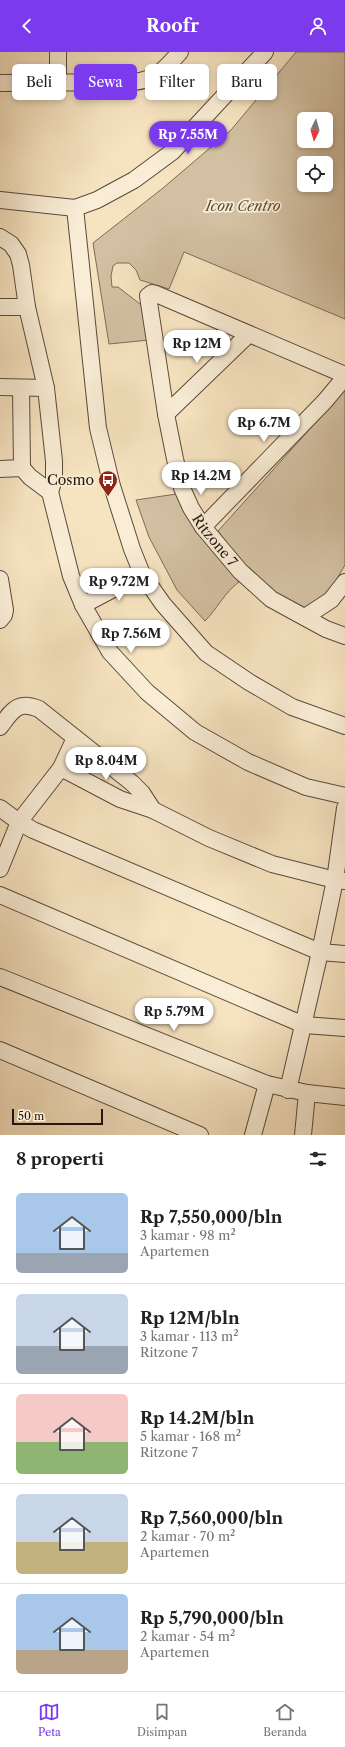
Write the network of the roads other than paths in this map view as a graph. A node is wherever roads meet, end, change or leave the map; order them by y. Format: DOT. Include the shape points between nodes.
graph roads {
  1 [pos="58,52"];
  2 [pos="180,52"];
  3 [pos="265,52"];
  4 [pos="58,64"];
  5 [pos="66,82"];
  6 [pos="0,83"];
  7 [pos="12,83"];
  8 [pos="0,200"];
  9 [pos="75,208"];
  10 [pos="0,237"];
  11 [pos="0,307"];
  12 [pos="27,307"];
  13 [pos="249,334"];
  14 [pos="345,376"];
  15 [pos="0,387"];
  16 [pos="21,388"];
  17 [pos="46,388"];
  18 [pos="166,414"];
  19 [pos="22,468"];
  20 [pos="0,469"];
  21 [pos="50,492"];
  22 [pos="203,527"];
  23 [pos="142,574"];
  24 [pos="0,579"];
  25 [pos="345,582"];
  26 [pos="83,605"];
  27 [pos="305,617"];
  28 [pos="0,620"];
  29 [pos="345,636"];
  30 [pos="345,726"];
  31 [pos="0,727"];
  32 [pos="75,738"];
  33 [pos="61,768"];
  34 [pos="345,796"];
  35 [pos="0,808"];
  36 [pos="345,808"];
  37 [pos="153,810"];
  38 [pos="19,822"];
  39 [pos="0,869"];
  40 [pos="340,880"];
  41 [pos="0,895"];
  42 [pos="320,952"];
  43 [pos="345,954"];
  44 [pos="0,977"];
  45 [pos="304,1025"];
  46 [pos="345,1028"];
  47 [pos="0,1050"];
  48 [pos="267,1084"];
  49 [pos="288,1090"];
  50 [pos="307,1093"];
  51 [pos="345,1096"];
  52 [pos="200,1135"];
  53 [pos="253,1135"];
  54 [pos="302,1135"];
  1 -- 4 [label="street"];
  2 -- 5 [label="street" via="161,73 148,80"];
  3 -- 9 [label="street" via="172,152 134,180 97,200"];
  6 -- 7 [label="street"];
  8 -- 9 [label="street"];
  9 -- 23 [label="street" via="98,428 112,486"];
  10 -- 12 [label="street" via="11,244 18,254"];
  11 -- 12 [label="street"];
  12 -- 17 [label="street"];
  13 -- 14 [label="street"];
  13 -- 18 [label="street"];
  13 -- 18 [label="street, Ritzone 7" via="156,294 149,294"];
  14 -- 22 [label="street" via="325,401"];
  15 -- 16 [label="street"];
  16 -- 17 [label="street"];
  16 -- 19 [label="street"];
  17 -- 21 [label="street" via="54,461 54,479"];
  18 -- 22 [label="street, Ritzone 7" via="182,488"];
  19 -- 20 [label="street"];
  19 -- 21 [label="street"];
  21 -- 26 [label="street" via="71,576"];
  22 -- 27 [label="street, Ritzone 7" via="240,571 270,599"];
  23 -- 26 [label="street"];
  23 -- 30 [label="street" via="163,604 206,653 292,707"];
  24 -- 28 [label="street" via="5,610"];
  25 -- 27 [label="street" via="331,600"];
  26 -- 34 [label="street" via="110,652 147,692 195,732 248,762 306,787"];
  27 -- 29 [label="street, Ritzone 7"];
  31 -- 32 [label="street" via="18,706 31,706 39,709"];
  32 -- 33 [label="street"];
  32 -- 37 [label="street" via="132,783"];
  33 -- 37 [label="street" via="120,799"];
  33 -- 38 [label="street"];
  35 -- 38 [label="street"];
  36 -- 40 [label="street"];
  37 -- 40 [label="street" via="209,838 272,864"];
  38 -- 39 [label="street"];
  38 -- 42 [label="street"];
  40 -- 42 [label="street"];
  41 -- 45 [label="street"];
  42 -- 43 [label="street"];
  42 -- 45 [label="street"];
  44 -- 48 [label="street"];
  45 -- 46 [label="street"];
  45 -- 49 [label="street"];
  47 -- 52 [label="street"];
  48 -- 49 [label="street"];
  48 -- 53 [label="street"];
  49 -- 50 [label="street"];
  50 -- 51 [label="street"];
  50 -- 54 [label="street"];
}
